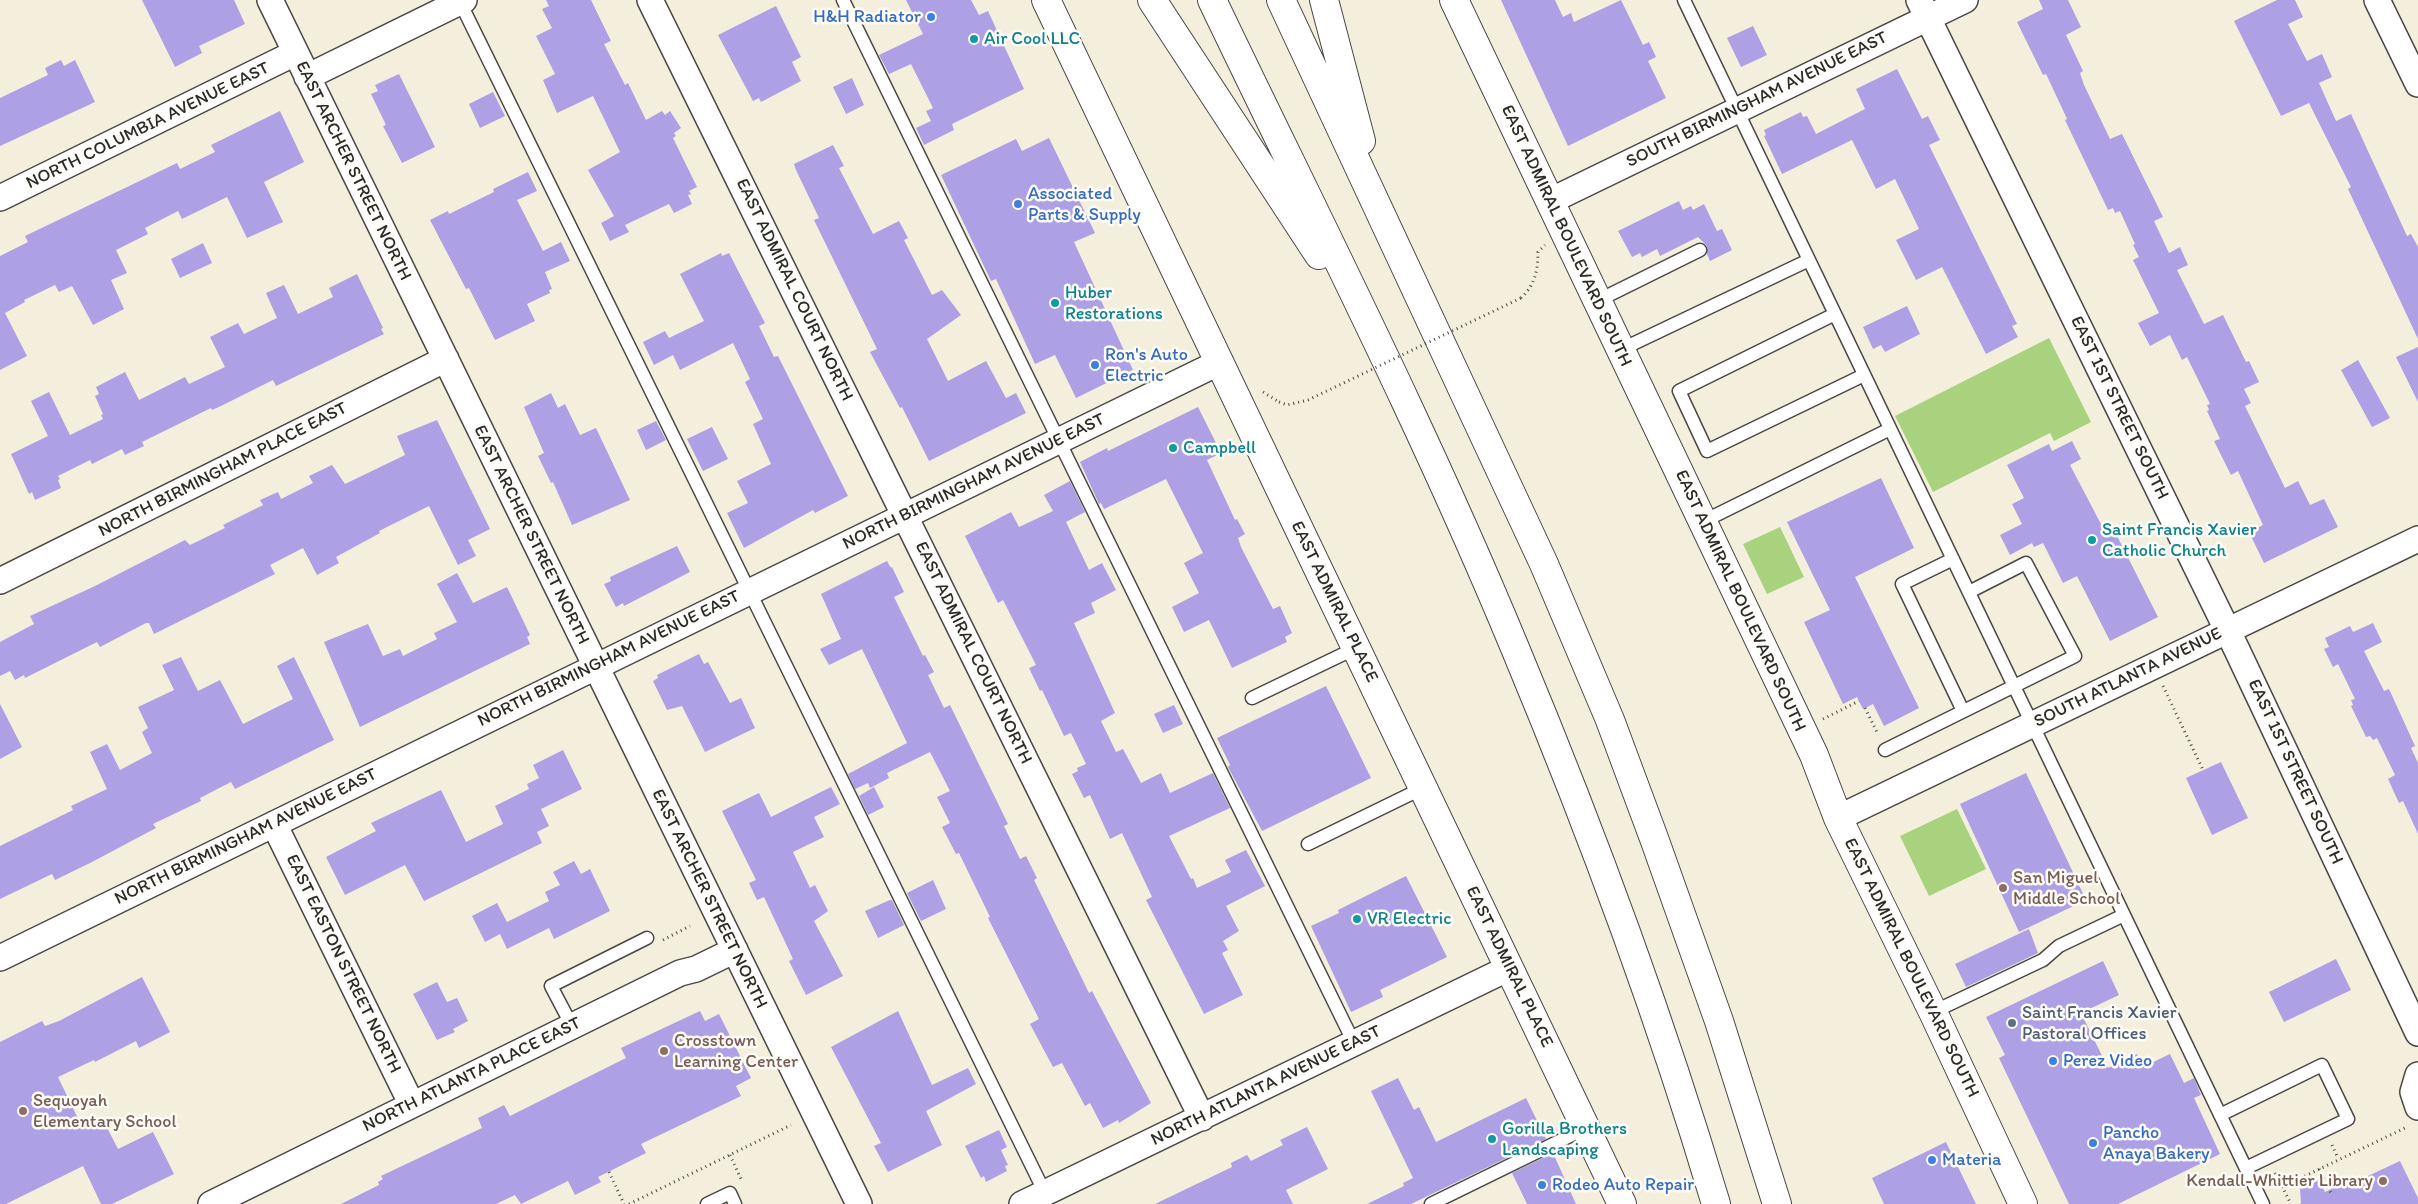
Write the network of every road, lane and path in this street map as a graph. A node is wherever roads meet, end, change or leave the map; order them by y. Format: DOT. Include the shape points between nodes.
graph roads {
  1 [pos="270,0"];
  2 [pos="650,0"];
  3 [pos="843,0"];
  4 [pos="1046,0"];
  5 [pos="1152,0"];
  6 [pos="1212,0"];
  7 [pos="1281,0"];
  8 [pos="1324,0"];
  9 [pos="1454,0"];
  10 [pos="1684,0"];
  11 [pos="1965,0"];
  12 [pos="2377,0"];
  13 [pos="462,1"];
  14 [pos="1924,9"];
  15 [pos="295,53"];
  16 [pos="307,76"];
  17 [pos="2418,84"];
  18 [pos="1738,110"];
  19 [pos="0,198"];
  20 [pos="1550,201"];
  21 [pos="1380,212"];
  22 [pos="1549,241"];
  23 [pos="1700,250"];
  24 [pos="1809,260"];
  25 [pos="1597,301"];
  26 [pos="1835,314"];
  27 [pos="1377,344"];
  28 [pos="1620,350"];
  29 [pos="446,359"];
  30 [pos="1220,362"];
  31 [pos="1864,375"];
  32 [pos="1279,402"];
  33 [pos="1890,429"];
  34 [pos="1059,441"];
  35 [pos="905,514"];
  36 [pos="1702,522"];
  37 [pos="2418,539"];
  38 [pos="1953,559"];
  39 [pos="0,581"];
  40 [pos="750,589"];
  41 [pos="1969,592"];
  42 [pos="2228,630"];
  43 [pos="1356,648"];
  44 [pos="594,666"];
  45 [pos="2014,686"];
  46 [pos="2163,686"];
  47 [pos="1252,698"];
  48 [pos="1859,701"];
  49 [pos="1963,711"];
  50 [pos="1826,717"];
  51 [pos="2032,724"];
  52 [pos="1885,750"];
  53 [pos="2203,770"];
  54 [pos="1423,788"];
  55 [pos="1838,818"];
  56 [pos="274,824"];
  57 [pos="1308,844"];
  58 [pos="2124,916"];
  59 [pos="690,926"];
  60 [pos="647,938"];
  61 [pos="735,950"];
  62 [pos="0,958"];
  63 [pos="1509,968"];
  64 [pos="1933,1012"];
  65 [pos="572,1026"];
  66 [pos="2418,1033"];
  67 [pos="1354,1043"];
  68 [pos="2418,1075"];
  69 [pos="412,1105"];
  70 [pos="2220,1115"];
  71 [pos="2412,1117"];
  72 [pos="1202,1118"];
  73 [pos="791,1125"];
  74 [pos="1586,1128"];
  75 [pos="2267,1158"];
  76 [pos="2246,1168"];
  77 [pos="2319,1169"];
  78 [pos="608,1172"];
  79 [pos="2282,1187"];
  80 [pos="1045,1193"];
  81 [pos="2331,1193"];
  82 [pos="211,1204"];
  83 [pos="624,1204"];
  84 [pos="629,1204"];
  85 [pos="707,1204"];
  86 [pos="735,1204"];
  87 [pos="859,1204"];
  88 [pos="1022,1204"];
  89 [pos="1430,1204"];
  90 [pos="1622,1204"];
  91 [pos="1716,1204"];
  92 [pos="1777,1204"];
  93 [pos="2023,1204"];
  94 [pos="2263,1204"];
  95 [pos="2290,1204"];
  1 -- 15 [label="street, EAST ARCHER STREET NORTH"];
  2 -- 35 [label="street, EAST ADMIRAL COURT NORTH"];
  3 -- 34 [label="lane"];
  4 -- 30 [label="main road, EAST ADMIRAL PLACE"];
  5 -- 27 [label="main road"];
  6 -- 27 [label="main road"];
  7 -- 21 [label="main road"];
  8 -- 21 [label="main road"];
  9 -- 20 [label="main road, EAST ADMIRAL BOULEVARD SOUTH"];
  10 -- 18 [label="lane"];
  11 -- 14 [label="street, SOUTH BIRMINGHAM AVENUE EAST"];
  12 -- 17 [label="street"];
  13 -- 16 [label="street"];
  13 -- 40 [label="lane"];
  14 -- 18 [label="street, SOUTH BIRMINGHAM AVENUE EAST"];
  14 -- 42 [label="street, EAST 1ST STREET SOUTH"];
  15 -- 16 [label="street, EAST ARCHER STREET NORTH"];
  15 -- 19 [label="street, NORTH COLUMBIA AVENUE EAST"];
  16 -- 29 [label="street, EAST ARCHER STREET NORTH"];
  18 -- 20 [label="street, SOUTH BIRMINGHAM AVENUE EAST"];
  18 -- 24 [label="lane"];
  20 -- 25 [label="main road, EAST ADMIRAL BOULEVARD SOUTH"];
  21 -- 92 [label="main road" via="1544,564 1610,720 1719,1021"];
  22 -- 32 [label="path, bridge" via="1538,252 1534,280 1521,298 1308,400 1287,405"];
  23 -- 25 [label="lane"];
  24 -- 26 [label="lane"];
  24 -- 28 [label="lane"];
  25 -- 28 [label="main road, EAST ADMIRAL BOULEVARD SOUTH"];
  26 -- 31 [label="lane"];
  26 -- 31 [label="lane" via="1679,391 1707,451"];
  27 -- 91 [label="main road" via="1472,548 1572,789 1633,954"];
  28 -- 36 [label="main road, EAST ADMIRAL BOULEVARD SOUTH"];
  29 -- 39 [label="street, NORTH BIRMINGHAM PLACE EAST"];
  29 -- 44 [label="street, EAST ARCHER STREET NORTH"];
  30 -- 34 [label="street, NORTH BIRMINGHAM AVENUE EAST"];
  30 -- 43 [label="main road, EAST ADMIRAL PLACE"];
  31 -- 33 [label="lane"];
  33 -- 36 [label="lane"];
  33 -- 38 [label="lane"];
  34 -- 35 [label="street, NORTH BIRMINGHAM AVENUE EAST"];
  34 -- 67 [label="lane"];
  35 -- 40 [label="street, NORTH BIRMINGHAM AVENUE EAST"];
  35 -- 72 [label="street, EAST ADMIRAL COURT NORTH"];
  36 -- 55 [label="main road, EAST ADMIRAL BOULEVARD SOUTH" via="1814,756"];
  37 -- 42 [label="street, SOUTH ATLANTA AVENUE"];
  38 -- 41 [label="lane"];
  38 -- 49 [label="lane" via="1902,584"];
  40 -- 44 [label="street, NORTH BIRMINGHAM AVENUE EAST"];
  40 -- 80 [label="lane"];
  41 -- 45 [label="lane"];
  41 -- 45 [label="lane" via="2026,563 2075,656"];
  42 -- 51 [label="street, SOUTH ATLANTA AVENUE"];
  42 -- 66 [label="street, EAST 1ST STREET SOUTH"];
  43 -- 47 [label="lane"];
  43 -- 54 [label="main road, EAST ADMIRAL PLACE"];
  44 -- 56 [label="street, NORTH BIRMINGHAM AVENUE EAST"];
  44 -- 61 [label="street, EAST ARCHER STREET NORTH"];
  45 -- 49 [label="lane"];
  45 -- 51 [label="lane"];
  46 -- 53 [label="path"];
  48 -- 50 [label="path"];
  49 -- 52 [label="lane"];
  51 -- 55 [label="street, SOUTH ATLANTA AVENUE"];
  51 -- 58 [label="lane"];
  54 -- 57 [label="lane"];
  54 -- 63 [label="main road, EAST ADMIRAL PLACE"];
  55 -- 64 [label="main road, EAST ADMIRAL BOULEVARD SOUTH"];
  56 -- 62 [label="street, NORTH BIRMINGHAM AVENUE EAST"];
  56 -- 69 [label="street, EAST EASTON STREET NORTH"];
  58 -- 64 [label="lane" via="2060,946 2043,960"];
  58 -- 70 [label="lane"];
  59 -- 60 [label="path" via="662,940"];
  60 -- 65 [label="lane" via="551,986"];
  61 -- 65 [label="street, NORTH ATLANTA PLACE EAST" via="696,969 680,972"];
  61 -- 87 [label="street, EAST ARCHER STREET NORTH"];
  63 -- 67 [label="street, NORTH ATLANTA AVENUE EAST"];
  63 -- 74 [label="main road, EAST ADMIRAL PLACE"];
  64 -- 93 [label="main road, EAST ADMIRAL BOULEVARD SOUTH"];
  65 -- 69 [label="street, NORTH ATLANTA PLACE EAST"];
  67 -- 72 [label="street, NORTH ATLANTA AVENUE EAST"];
  68 -- 71 [label="street" via="2413,1088"];
  69 -- 82 [label="street, NORTH ATLANTA PLACE EAST"];
  70 -- 75 [label="lane" via="2322,1065 2348,1118"];
  70 -- 76 [label="lane"];
  71 -- 77 [label="path"];
  72 -- 80 [label="street, NORTH ATLANTA AVENUE EAST"];
  73 -- 84 [label="path"];
  74 -- 89 [label="lane"];
  74 -- 90 [label="main road, EAST ADMIRAL PLACE"];
  75 -- 76 [label="lane"];
  75 -- 79 [label="path"];
  76 -- 94 [label="lane"];
  77 -- 79 [label="path"];
  77 -- 81 [label="path"];
  78 -- 83 [label="path"];
  79 -- 95 [label="path"];
  80 -- 88 [label="street, NORTH ATLANTA AVENUE EAST"];
  85 -- 86 [label="lane" via="730,1193"];
}
